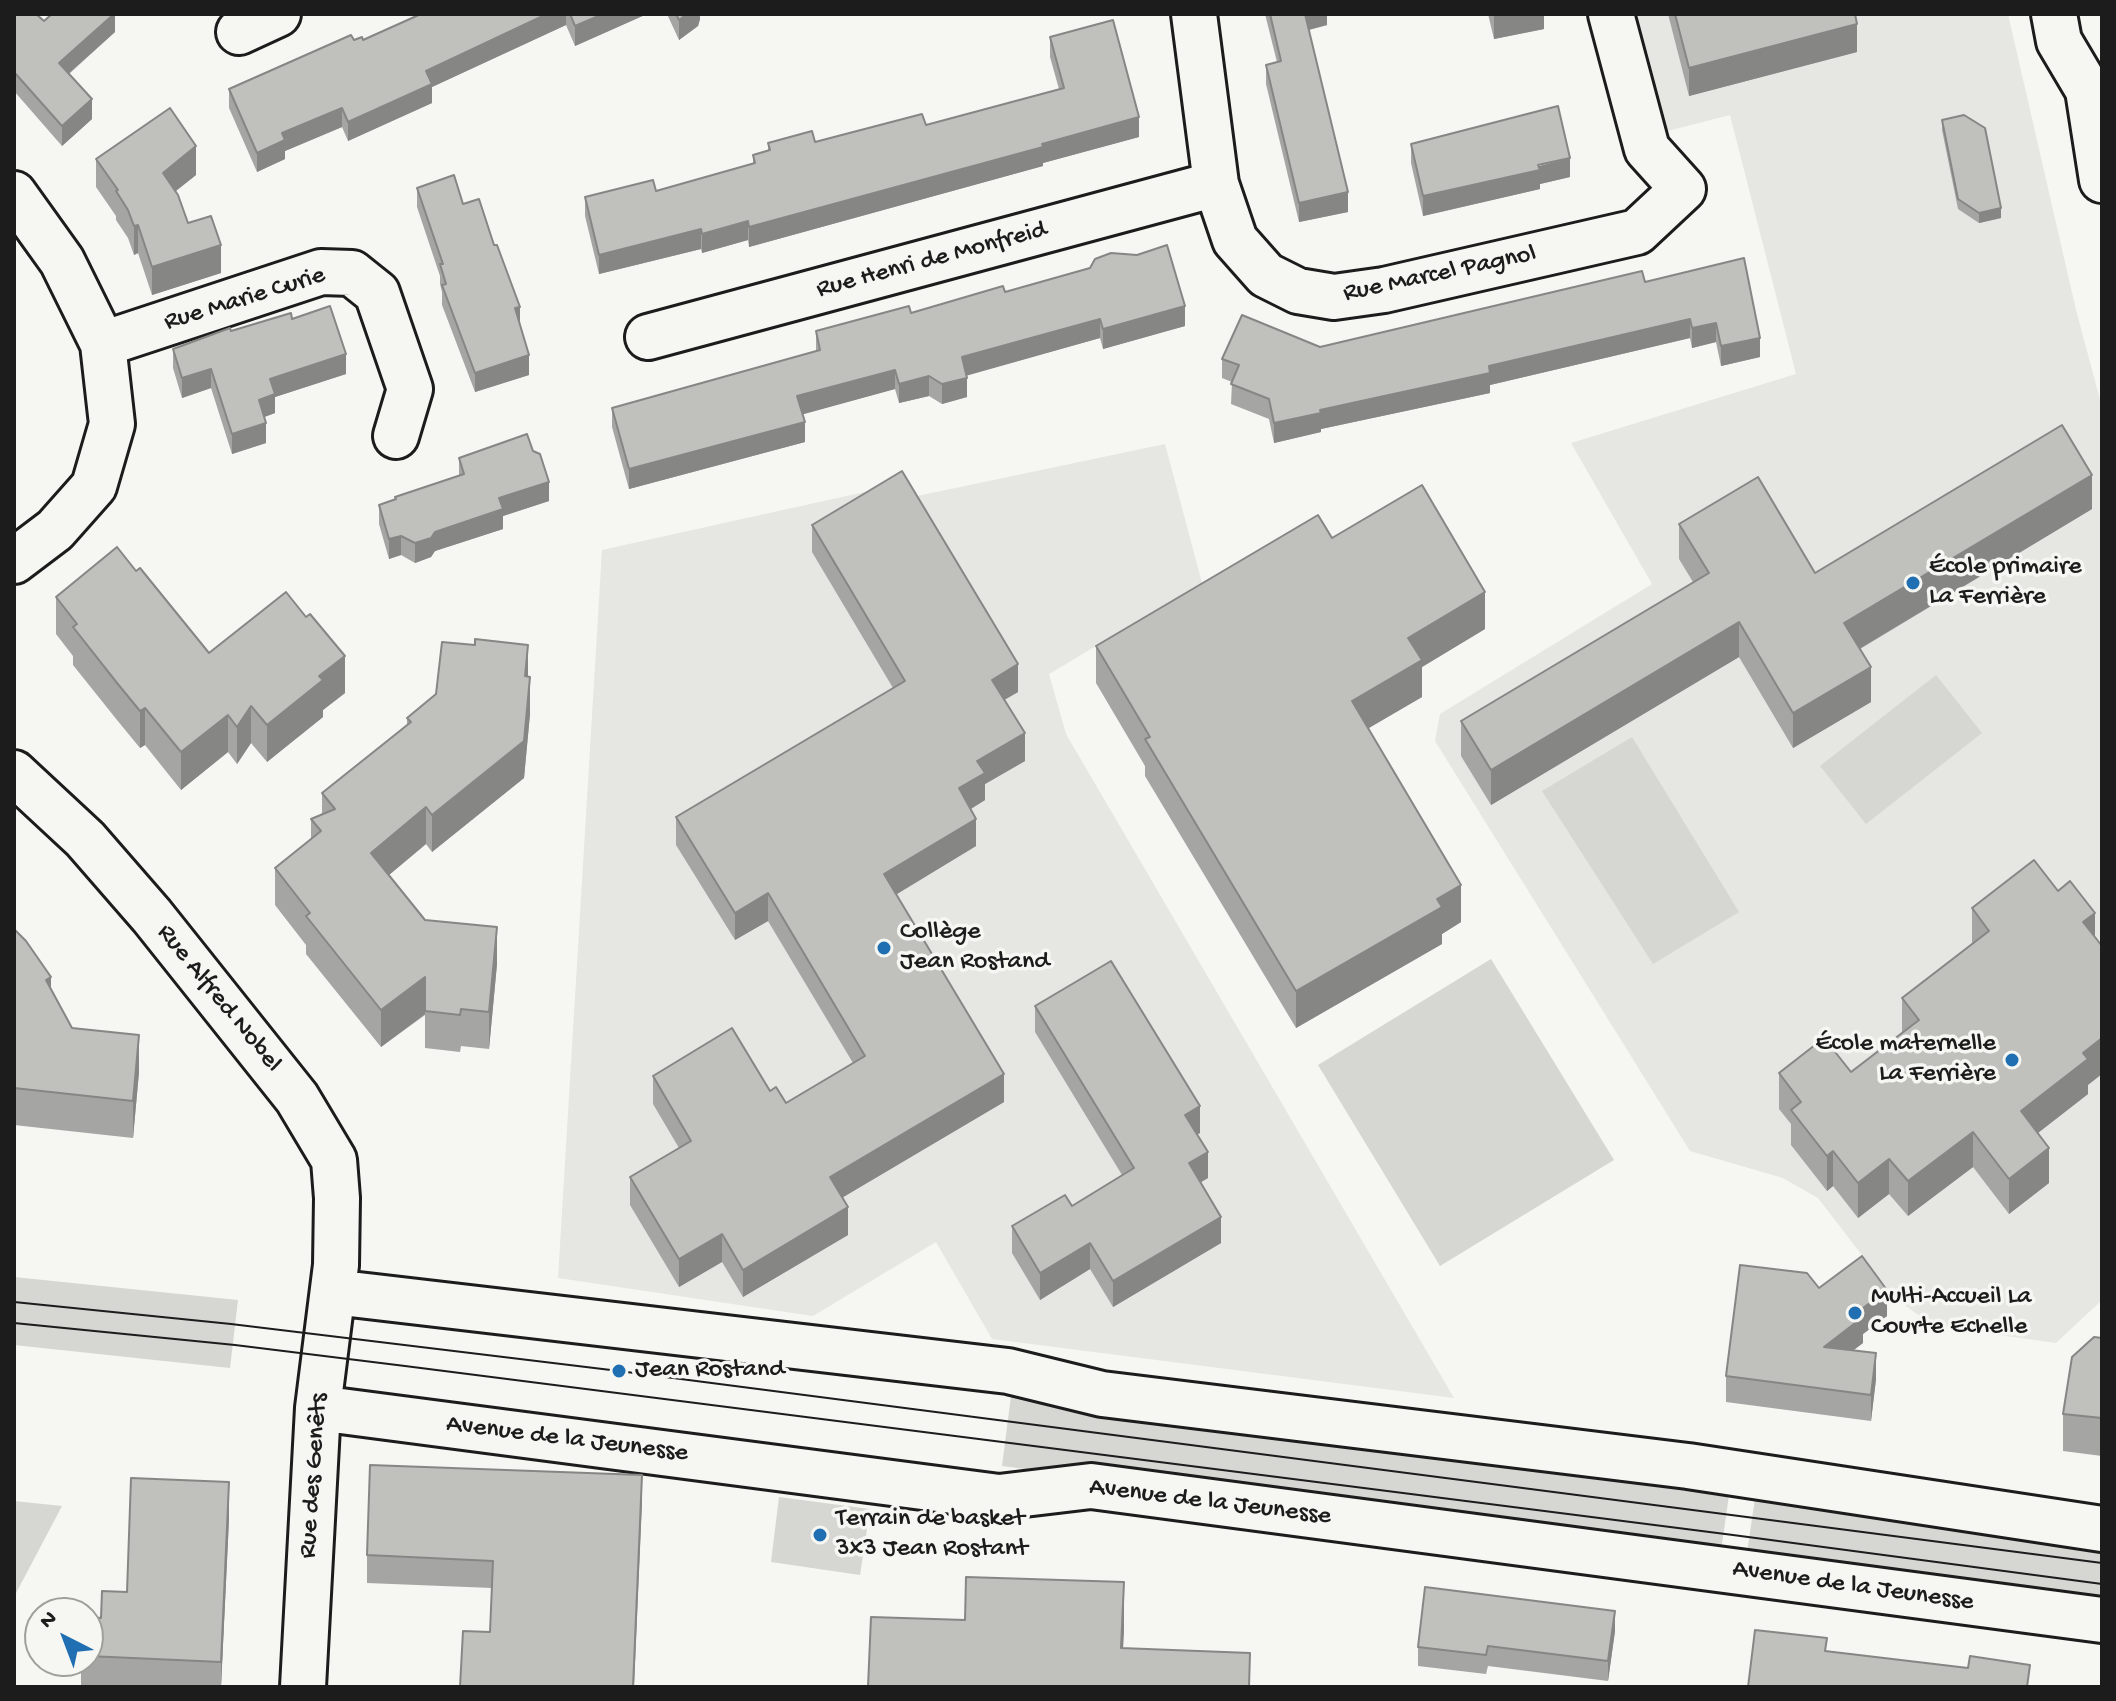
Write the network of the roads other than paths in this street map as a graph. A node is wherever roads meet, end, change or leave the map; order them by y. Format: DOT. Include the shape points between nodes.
graph roads {
  1 [pos="278,14"];
  2 [pos="1194,14"];
  3 [pos="1611,14"];
  4 [pos="2054,14"];
  5 [pos="239,32"];
  6 [pos="2095,86"];
  7 [pos="2102,180"];
  8 [pos="1216,184"];
  9 [pos="14,194"];
  10 [pos="648,337"];
  11 [pos="103,344"];
  12 [pos="396,436"];
  13 [pos="14,561"];
  14 [pos="14,773"];
  15 [pos="334,1278"];
  16 [pos="318,1408"];
  17 [pos="2102,1529"];
  18 [pos="2102,1620"];
  19 [pos="303,1687"];
  1 -- 5 [label="street"];
  2 -- 8 [label="street, Rue Marcel Pagnol"];
  3 -- 8 [label="street, Rue Marcel Pagnol" via="1647,149 1683,189 1637,232 1334,297 1298,291 1266,275 1235,240"];
  4 -- 6 [label="street" via="2059,41"];
  6 -- 7 [label="street"];
  8 -- 10 [label="street, Rue Henri de Monfreid"];
  9 -- 11 [label="street" via="62,261"];
  11 -- 12 [label="street, Rue Marie Curie" via="321,272 352,273 377,293 410,389"];
  11 -- 13 [label="street" via="112,424 94,486 55,530"];
  14 -- 15 [label="street, Rue Alfred Nobel" via="85,839 297,1098 334,1160"];
  15 -- 16 [label="street, Rue des Genêts"];
  15 -- 17 [label="street" via="1008,1371 1102,1394 1688,1466"];
  16 -- 18 [label="street, Avenue de la Jeunesse" via="999,1497 1091,1486"];
  16 -- 19 [label="street, Rue des Genêts"];
}
